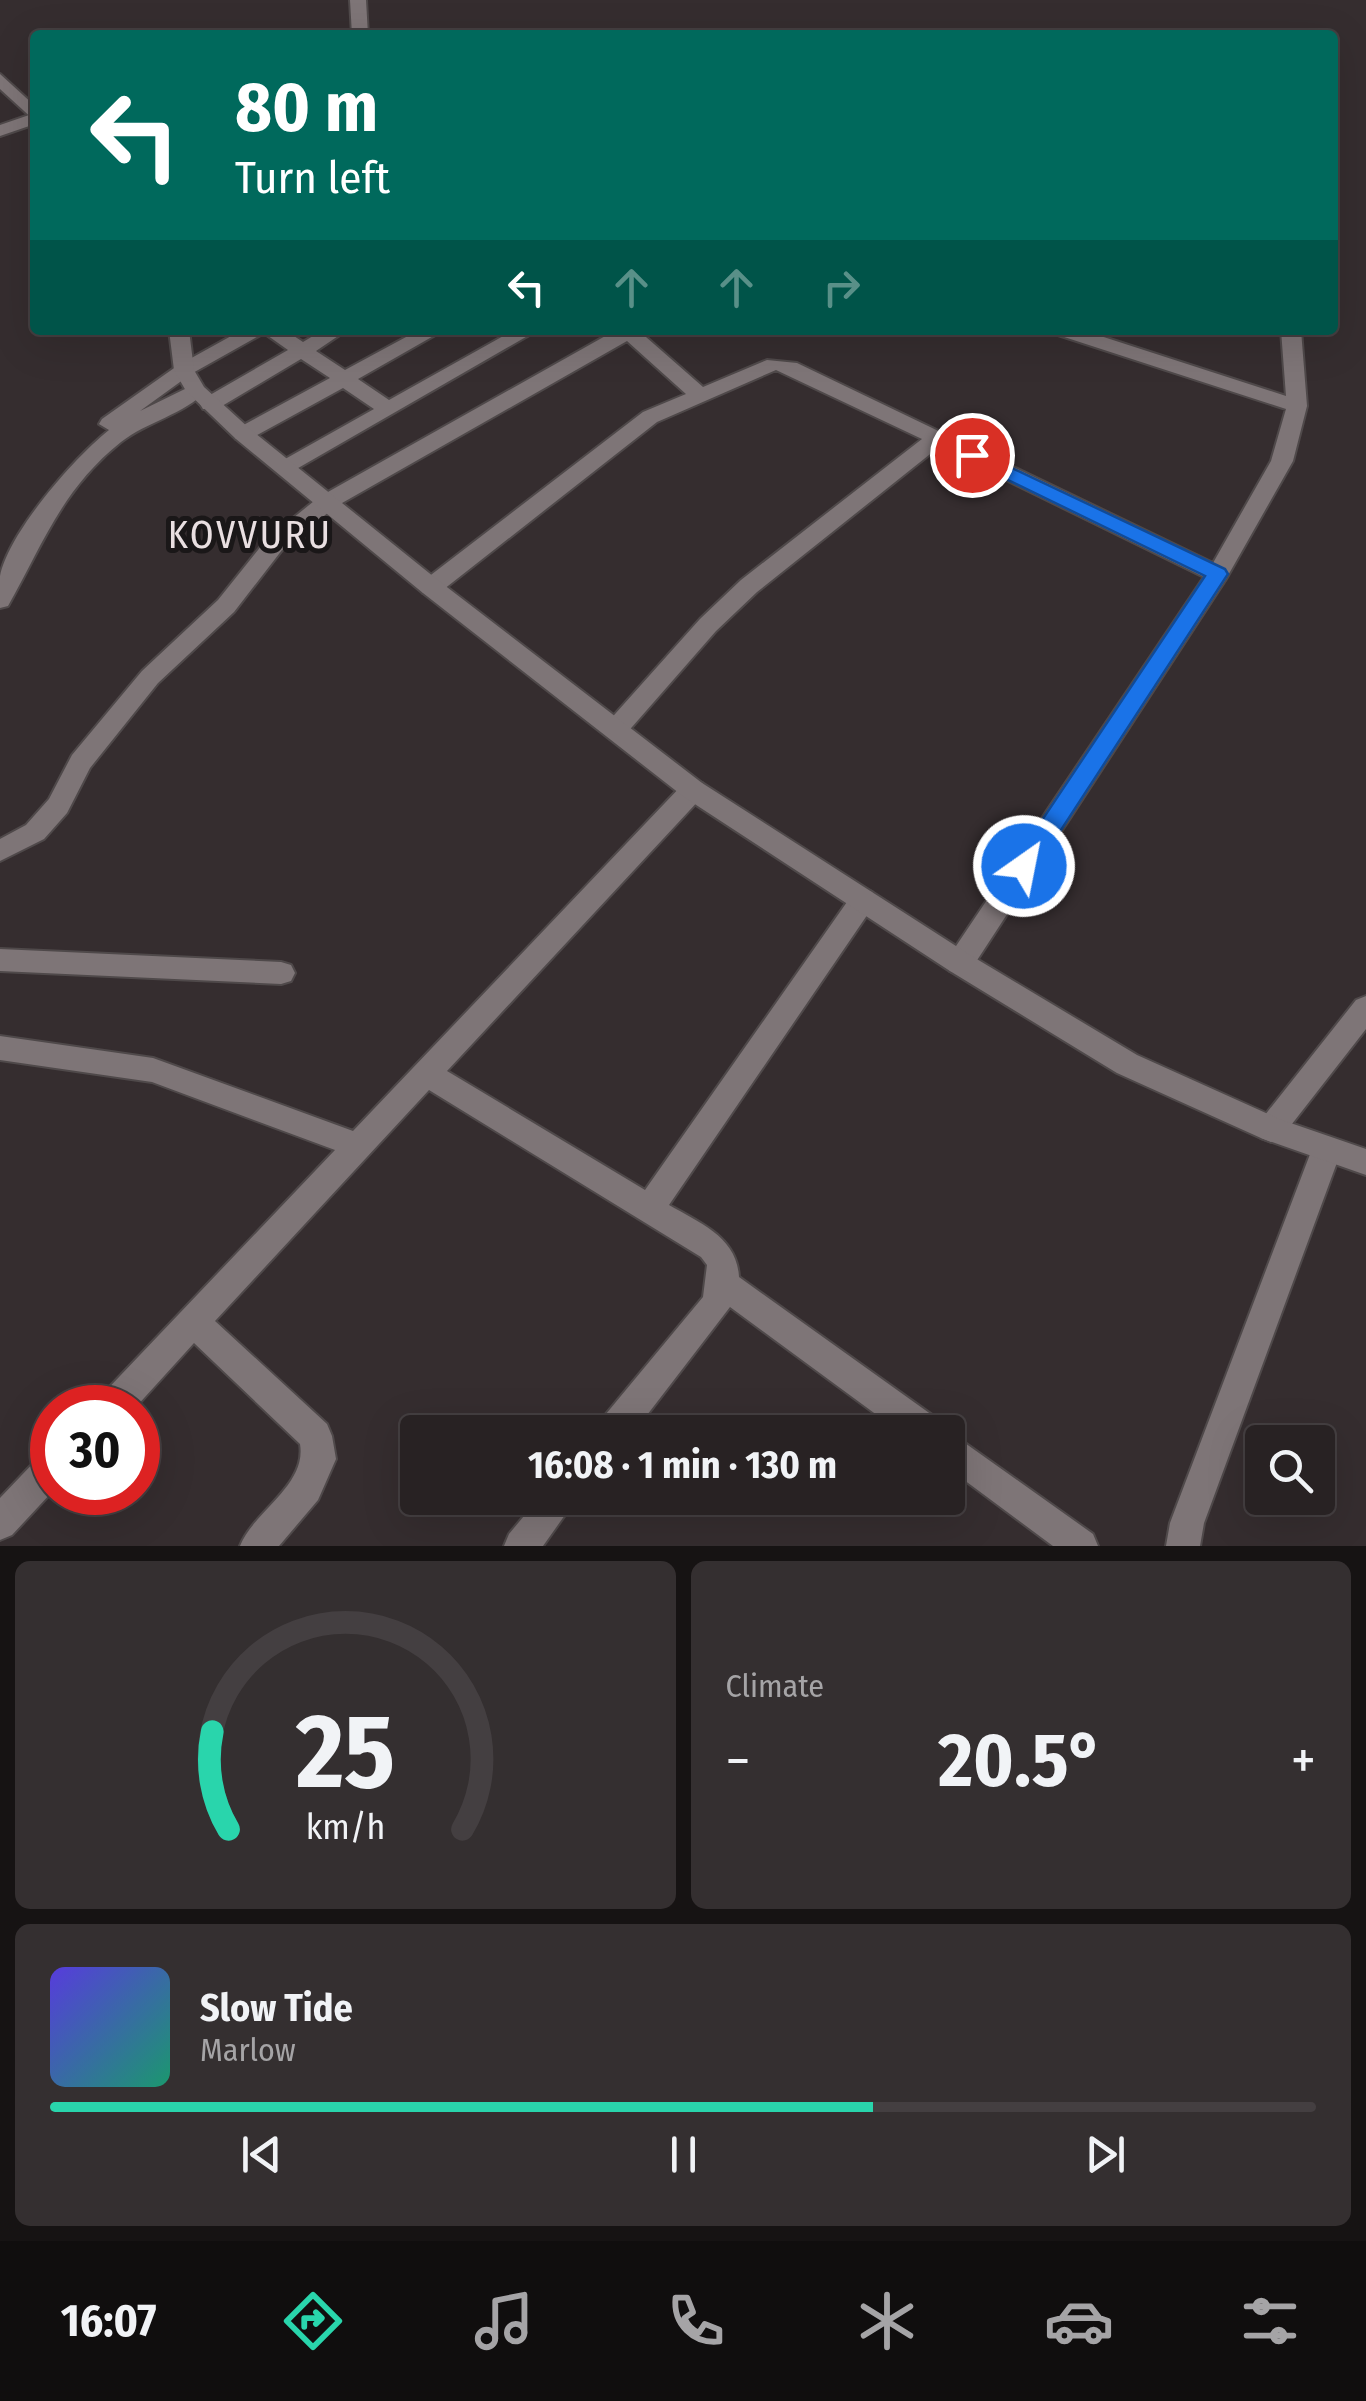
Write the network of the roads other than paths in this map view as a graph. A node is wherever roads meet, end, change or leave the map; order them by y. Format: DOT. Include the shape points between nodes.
graph roads {
  1 [pos="358,0"];
  2 [pos="360,30"];
  3 [pos="0,79"];
  4 [pos="30,108"];
  5 [pos="30,114"];
  6 [pos="0,131"];
  7 [pos="181,335"];
  8 [pos="252,335"];
  9 [pos="279,335"];
  10 [pos="328,335"];
  11 [pos="425,335"];
  12 [pos="519,335"];
  13 [pos="620,335"];
  14 [pos="631,335"];
  15 [pos="1077,335"];
  16 [pos="1291,335"];
  17 [pos="301,350"];
  18 [pos="343,378"];
  19 [pos="197,388"];
  20 [pos="700,396"];
  21 [pos="1297,406"];
  22 [pos="388,409"];
  23 [pos="96,433"];
  24 [pos="242,434"];
  25 [pos="936,438"];
  26 [pos="286,468"];
  27 [pos="328,502"];
  28 [pos="1218,574"];
  29 [pos="432,587"];
  30 [pos="0,600"];
  31 [pos="616,729"];
  32 [pos="694,790"];
  33 [pos="0,850"];
  34 [pos="863,900"];
  35 [pos="0,960"];
  36 [pos="960,963"];
  37 [pos="282,973"];
  38 [pos="1366,1008"];
  39 [pos="0,1048"];
  40 [pos="425,1073"];
  41 [pos="1270,1129"];
  42 [pos="358,1146"];
  43 [pos="1326,1149"];
  44 [pos="1366,1162"];
  45 [pos="649,1209"];
  46 [pos="724,1284"];
  47 [pos="194,1322"];
  48 [pos="134,1385"];
  49 [pos="627,1415"];
  50 [pos="903,1415"];
  51 [pos="965,1461"];
  52 [pos="30,1491"];
  53 [pos="547,1515"];
  54 [pos="0,1523"];
  55 [pos="257,1546"];
  56 [pos="522,1546"];
  57 [pos="1081,1546"];
  58 [pos="1183,1546"];
  1 -- 2 [label="street"];
  3 -- 4 [label="street"];
  5 -- 6 [label="street"];
  7 -- 19 [label="street"];
  8 -- 19 [label="street"];
  9 -- 17 [label="street"];
  10 -- 17 [label="street"];
  11 -- 18 [label="street"];
  12 -- 22 [label="street"];
  13 -- 27 [label="street"];
  14 -- 20 [label="street"];
  15 -- 21 [label="street"];
  16 -- 21 [label="street"];
  17 -- 18 [label="street"];
  17 -- 19 [label="street"];
  18 -- 22 [label="street"];
  18 -- 24 [label="street"];
  19 -- 23 [label="street"];
  19 -- 24 [label="street"];
  19 -- 30 [label="street" via="114,436 58,495"];
  20 -- 25 [label="street" via="774,364"];
  20 -- 29 [label="street" via="624,434"];
  21 -- 28 [label="street" via="1282,461"];
  22 -- 26 [label="street"];
  24 -- 26 [label="street"];
  25 -- 28 [label="street"];
  25 -- 31 [label="street" via="749,586"];
  26 -- 27 [label="street"];
  27 -- 29 [label="street"];
  27 -- 33 [label="street" via="274,544 226,606 150,677 35,832"];
  28 -- 36 [label="street"];
  29 -- 31 [label="street"];
  31 -- 32 [label="street"];
  32 -- 34 [label="street"];
  32 -- 40 [label="street"];
  34 -- 36 [label="street"];
  34 -- 45 [label="street"];
  35 -- 37 [label="street"];
  36 -- 41 [label="street" via="1128,1064"];
  38 -- 41 [label="street"];
  39 -- 42 [label="street" via="153,1070"];
  40 -- 42 [label="street"];
  40 -- 45 [label="street"];
  41 -- 43 [label="street"];
  42 -- 47 [label="street"];
  43 -- 44 [label="street"];
  43 -- 58 [label="street"];
  45 -- 46 [label="street" via="712,1246 724,1261"];
  46 -- 49 [label="street" via="714,1306"];
  46 -- 50 [label="street"];
  47 -- 48 [label="street"];
  47 -- 55 [label="street" via="315,1436 319,1459 306,1488"];
  51 -- 57 [label="street"];
  52 -- 54 [label="street"];
  53 -- 56 [label="street"];
}
